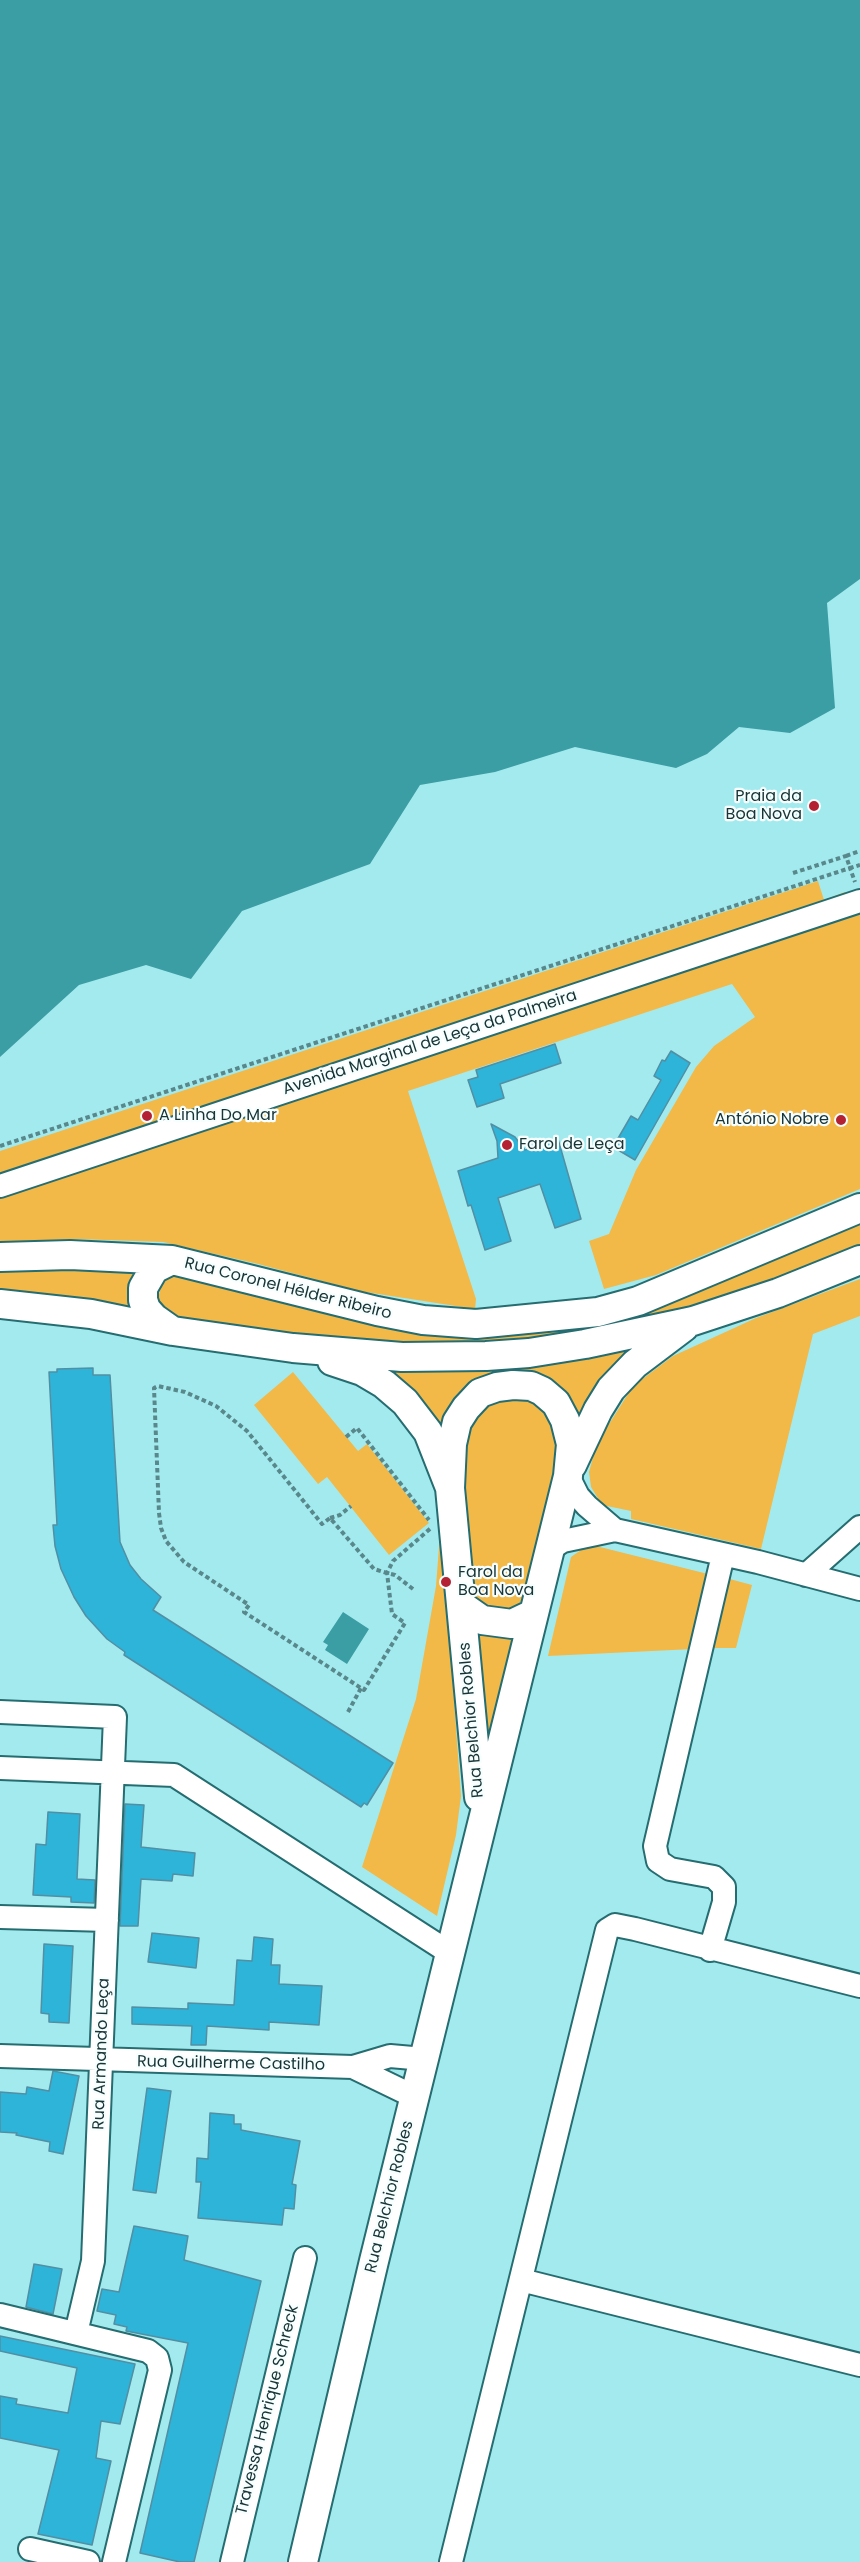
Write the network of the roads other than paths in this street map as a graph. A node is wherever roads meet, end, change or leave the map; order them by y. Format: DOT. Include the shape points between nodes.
graph roads {
  1 [pos="858,895"];
  2 [pos="0,1186"];
  3 [pos="860,1208"];
  4 [pos="0,1257"];
  5 [pos="172,1260"];
  6 [pos="860,1260"];
  7 [pos="0,1304"];
  8 [pos="693,1320"];
  9 [pos="173,1331"];
  10 [pos="293,1348"];
  11 [pos="568,1476"];
  12 [pos="450,1488"];
  13 [pos="860,1527"];
  14 [pos="615,1530"];
  15 [pos="550,1549"];
  16 [pos="723,1555"];
  17 [pos="806,1575"];
  18 [pos="860,1589"];
  19 [pos="462,1606"];
  20 [pos="533,1614"];
  21 [pos="0,1712"];
  22 [pos="0,1768"];
  23 [pos="112,1772"];
  24 [pos="479,1833"];
  25 [pos="0,1917"];
  26 [pos="107,1920"];
  27 [pos="710,1950"];
  28 [pos="450,1953"];
  29 [pos="860,1986"];
  30 [pos="0,2056"];
  31 [pos="424,2059"];
  32 [pos="102,2061"];
  33 [pos="353,2067"];
  34 [pos="415,2097"];
  35 [pos="305,2258"];
  36 [pos="521,2280"];
  37 [pos="0,2315"];
  38 [pos="76,2333"];
  39 [pos="860,2365"];
  40 [pos="30,2549"];
  41 [pos="88,2562"];
  42 [pos="114,2562"];
  43 [pos="232,2562"];
  44 [pos="303,2562"];
  45 [pos="451,2562"];
  1 -- 2 [label="street, Avenida Marginal de Leça da Palmeira"];
  3 -- 5 [label="main road, Rua Coronel Hélder Ribeiro" via="638,1301 598,1312 476,1324 377,1311"];
  4 -- 5 [label="main road" via="70,1255"];
  5 -- 9 [label="main road, Rua Coronel Hélder Ribeiro" via="154,1269 143,1288 143,1300 154,1318"];
  6 -- 8 [label="main road, Rua Coronel Hélder Ribeiro" via="778,1293"];
  7 -- 9 [label="main road" via="91,1314"];
  8 -- 10 [label="main road, Rua Coronel Hélder Ribeiro" via="529,1353 402,1357"];
  8 -- 11 [label="main road, Rua Belchior Robles" via="635,1364 611,1389"];
  9 -- 10 [label="main road, Rua Coronel Hélder Ribeiro"];
  10 -- 12 [label="main road, Rua Belchior Robles" via="362,1371 405,1402 428,1432"];
  11 -- 12 [label="main road, Rua Belchior Robles" via="571,1444 556,1403 531,1386 513,1385 480,1394 457,1422"];
  11 -- 14 [label="street" via="578,1496"];
  11 -- 15 [label="main road, Rua Belchior Robles"];
  12 -- 19 [label="main road, Rua Belchior Robles"];
  13 -- 17 [label="street"];
  14 -- 15 [label="street" via="563,1541"];
  14 -- 16 [label="street"];
  15 -- 20 [label="main road, Rua Belchior Robles"];
  16 -- 17 [label="street"];
  16 -- 27 [label="street" via="655,1846 658,1861 670,1869 714,1877 724,1887 724,1902"];
  17 -- 18 [label="street"];
  19 -- 20 [label="main road, Rua Belchior Robles" via="482,1620 512,1624"];
  19 -- 24 [label="main road, Rua Belchior Robles" via="479,1786"];
  20 -- 24 [label="main road, Rua Belchior Robles"];
  21 -- 23 [label="street, Rua Armando Leça" via="115,1717"];
  22 -- 23 [label="street"];
  23 -- 26 [label="street, Rua Armando Leça"];
  23 -- 28 [label="street" via="174,1774"];
  24 -- 28 [label="main road, Rua Belchior Robles"];
  25 -- 26 [label="street"];
  26 -- 32 [label="street, Rua Armando Leça"];
  27 -- 29 [label="street"];
  27 -- 36 [label="street" via="635,1929 615,1926 607,1930"];
  28 -- 31 [label="main road, Rua Belchior Robles"];
  30 -- 32 [label="street, Rua Guilherme Castilho"];
  31 -- 33 [label="street, Rua Guilherme Castilho" via="390,2056"];
  31 -- 34 [label="main road, Rua Belchior Robles"];
  32 -- 33 [label="street, Rua Guilherme Castilho"];
  32 -- 38 [label="street, Rua Armando Leça" via="93,2261"];
  33 -- 34 [label="street, Rua Guilherme Castilho"];
  34 -- 44 [label="main road, Rua Belchior Robles"];
  35 -- 43 [label="street, Travessa Henrique Schreck"];
  36 -- 39 [label="street"];
  36 -- 45 [label="street"];
  37 -- 38 [label="street"];
  38 -- 42 [label="street" via="148,2351 157,2358 160,2370"];
  40 -- 41 [label="street"];
}
